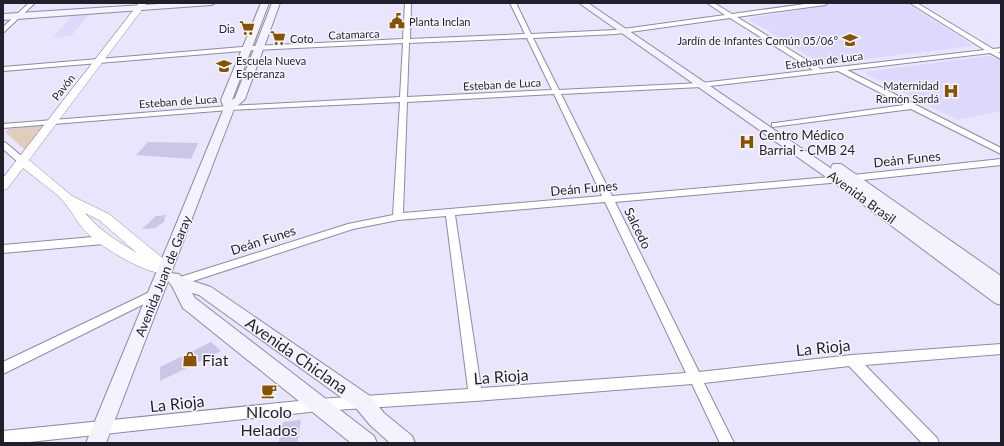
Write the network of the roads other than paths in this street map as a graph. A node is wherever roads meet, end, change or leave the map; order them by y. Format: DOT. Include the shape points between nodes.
graph roads {
  1 [pos="32,3"];
  2 [pos="211,3"];
  3 [pos="266,3"];
  4 [pos="276,3"];
  5 [pos="408,3"];
  6 [pos="513,3"];
  7 [pos="583,3"];
  8 [pos="594,3"];
  9 [pos="710,3"];
  10 [pos="825,3"];
  11 [pos="913,3"];
  12 [pos="816,4"];
  13 [pos="142,5"];
  14 [pos="19,16"];
  15 [pos="733,16"];
  16 [pos="3,17"];
  17 [pos="3,31"];
  18 [pos="629,31"];
  19 [pos="530,36"];
  20 [pos="406,42"];
  21 [pos="260,48"];
  22 [pos="247,49"];
  23 [pos="1001,50"];
  24 [pos="990,51"];
  25 [pos="1001,57"];
  26 [pos="99,60"];
  27 [pos="3,69"];
  28 [pos="839,69"];
  29 [pos="820,71"];
  30 [pos="707,85"];
  31 [pos="557,92"];
  32 [pos="403,100"];
  33 [pos="913,106"];
  34 [pos="229,108"];
  35 [pos="51,122"];
  36 [pos="775,125"];
  37 [pos="3,126"];
  38 [pos="3,145"];
  39 [pos="1001,151"];
  40 [pos="22,161"];
  41 [pos="1001,162"];
  42 [pos="853,178"];
  43 [pos="838,179"];
  44 [pos="3,186"];
  45 [pos="67,198"];
  46 [pos="609,200"];
  47 [pos="450,213"];
  48 [pos="398,217"];
  49 [pos="104,240"];
  50 [pos="3,249"];
  51 [pos="166,269"];
  52 [pos="178,282"];
  53 [pos="1001,284"];
  54 [pos="156,293"];
  55 [pos="1001,299"];
  56 [pos="1001,349"];
  57 [pos="852,360"];
  58 [pos="3,368"];
  59 [pos="696,378"];
  60 [pos="475,395"];
  61 [pos="363,402"];
  62 [pos="319,405"];
  63 [pos="99,436"];
  64 [pos="3,438"];
  65 [pos="367,443"];
  66 [pos="404,443"];
  67 [pos="727,443"];
  68 [pos="932,443"];
  1 -- 14 [label="street"];
  2 -- 13 [label="main road"];
  3 -- 22 [label="main road, Avenida Juan de Garay"];
  4 -- 21 [label="main road, Avenida Juan de Garay"];
  5 -- 20 [label="street"];
  6 -- 19 [label="street, Salcedo"];
  7 -- 18 [label="main road, Avenida Brasil"];
  8 -- 18 [label="main road, Avenida Brasil"];
  9 -- 15 [label="street"];
  10 -- 12 [label="street, Catamarca"];
  11 -- 24 [label="street"];
  12 -- 15 [label="street, Catamarca"];
  13 -- 14 [label="main road"];
  13 -- 26 [label="street, Pavón"];
  14 -- 16 [label="main road"];
  14 -- 17 [label="street"];
  15 -- 18 [label="street, Catamarca"];
  15 -- 29 [label="street"];
  18 -- 19 [label="street, Catamarca"];
  18 -- 30 [label="main road, Avenida Brasil"];
  19 -- 20 [label="street, Catamarca"];
  19 -- 31 [label="street, Salcedo"];
  20 -- 21 [label="street, Catamarca"];
  20 -- 32 [label="street"];
  21 -- 22 [label="street, Catamarca"];
  21 -- 34 [label="main road, Avenida Juan de Garay" via="240,98"];
  22 -- 26 [label="street, Catamarca"];
  22 -- 34 [label="main road, Avenida Juan de Garay" via="226,100"];
  23 -- 24 [label="street, Esteban de Luca"];
  24 -- 25 [label="street"];
  24 -- 28 [label="street, Esteban de Luca"];
  26 -- 27 [label="street, Catamarca"];
  26 -- 35 [label="street, Pavón"];
  28 -- 29 [label="street, Esteban de Luca"];
  28 -- 33 [label="street"];
  29 -- 30 [label="street, Esteban de Luca"];
  30 -- 31 [label="street, Esteban de Luca"];
  30 -- 36 [label="main road, Avenida Brasil"];
  30 -- 43 [label="main road, Avenida Brasil"];
  31 -- 32 [label="street, Esteban de Luca"];
  31 -- 46 [label="street, Salcedo"];
  32 -- 34 [label="street, Esteban de Luca"];
  32 -- 48 [label="street"];
  33 -- 36 [label="street"];
  33 -- 39 [label="street"];
  34 -- 35 [label="street, Esteban de Luca"];
  34 -- 51 [label="main road, Avenida Juan de Garay"];
  35 -- 37 [label="street, Esteban de Luca"];
  35 -- 40 [label="street, Pavón"];
  36 -- 42 [label="main road, Avenida Brasil"];
  38 -- 40 [label="street, Avenida Chiclana"];
  40 -- 44 [label="street, Pavón"];
  40 -- 45 [label="street, Avenida Chiclana"];
  41 -- 42 [label="street, Deán Funes"];
  42 -- 43 [label="street, Deán Funes"];
  42 -- 53 [label="main road, Avenida Brasil"];
  43 -- 46 [label="street, Deán Funes"];
  43 -- 55 [label="main road, Avenida Brasil"];
  45 -- 49 [label="street, Avenida Chiclana" via="91,229"];
  45 -- 51 [label="street, Avenida Chiclana" via="104,217"];
  46 -- 47 [label="street, Deán Funes"];
  46 -- 59 [label="street, Salcedo"];
  47 -- 48 [label="street, Deán Funes"];
  47 -- 60 [label="street"];
  48 -- 52 [label="street, Deán Funes" via="352,226"];
  49 -- 50 [label="street"];
  49 -- 51 [label="street, Avenida Chiclana" via="142,262"];
  51 -- 52 [label="main road, Avenida Chiclana"];
  51 -- 54 [label="main road, Avenida Juan de Garay"];
  52 -- 61 [label="main road, Avenida Chiclana" via="205,291"];
  52 -- 62 [label="main road, Avenida Chiclana" via="189,303"];
  54 -- 58 [label="street"];
  54 -- 63 [label="main road, Avenida Juan de Garay"];
  56 -- 57 [label="street, La Rioja"];
  57 -- 59 [label="street, La Rioja"];
  57 -- 68 [label="street"];
  59 -- 60 [label="street, La Rioja"];
  59 -- 67 [label="street, Salcedo"];
  60 -- 61 [label="street, La Rioja"];
  61 -- 62 [label="street, La Rioja"];
  61 -- 66 [label="main road, Avenida Chiclana" via="377,419"];
  62 -- 63 [label="street, La Rioja"];
  62 -- 65 [label="main road, Avenida Chiclana"];
  63 -- 64 [label="street, La Rioja"];
}
